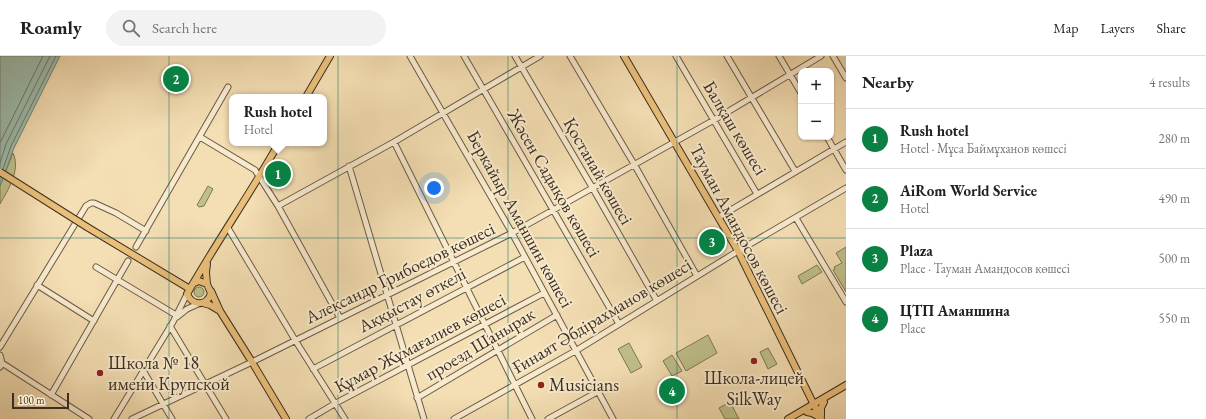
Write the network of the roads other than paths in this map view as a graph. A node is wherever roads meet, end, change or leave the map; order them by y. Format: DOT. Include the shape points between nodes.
graph roads {
  1 [pos="330,56"];
  2 [pos="410,56"];
  3 [pos="464,56"];
  4 [pos="515,56"];
  5 [pos="540,56"];
  6 [pos="570,56"];
  7 [pos="624,56"];
  8 [pos="676,56"];
  9 [pos="727,56"];
  10 [pos="779,56"];
  11 [pos="821,56"];
  12 [pos="833,56"];
  13 [pos="521,67"];
  14 [pos="790,74"];
  15 [pos="846,78"];
  16 [pos="228,86"];
  17 [pos="798,88"];
  18 [pos="484,89"];
  19 [pos="308,94"];
  20 [pos="751,97"];
  21 [pos="444,112"];
  22 [pos="714,120"];
  23 [pos="200,137"];
  24 [pos="829,140"];
  25 [pos="675,141"];
  26 [pos="394,142"];
  27 [pos="846,142"];
  28 [pos="277,146"];
  29 [pos="834,149"];
  30 [pos="634,164"];
  31 [pos="349,166"];
  32 [pos="846,170"];
  33 [pos="0,172"];
  34 [pos="795,172"];
  35 [pos="260,177"];
  36 [pos="592,188"];
  37 [pos="846,188"];
  38 [pos="757,194"];
  39 [pos="278,206"];
  40 [pos="553,210"];
  41 [pos="719,217"];
  42 [pos="796,218"];
  43 [pos="228,228"];
  44 [pos="146,231"];
  45 [pos="512,233"];
  46 [pos="136,247"];
  47 [pos="738,251"];
  48 [pos="525,257"];
  49 [pos="207,260"];
  50 [pos="128,261"];
  51 [pos="454,262"];
  52 [pos="96,267"];
  53 [pos="697,276"];
  54 [pos="117,280"];
  55 [pos="194,283"];
  56 [pos="207,284"];
  57 [pos="37,285"];
  58 [pos="466,288"];
  59 [pos="211,290"];
  60 [pos="188,292"];
  61 [pos="544,293"];
  62 [pos="387,295"];
  63 [pos="657,301"];
  64 [pos="846,302"];
  65 [pos="201,303"];
  66 [pos="220,312"];
  67 [pos="176,315"];
  68 [pos="557,315"];
  69 [pos="340,318"];
  70 [pos="94,321"];
  71 [pos="172,324"];
  72 [pos="619,324"];
  73 [pos="396,325"];
  74 [pos="485,325"];
  75 [pos="295,340"];
  76 [pos="0,347"];
  77 [pos="498,350"];
  78 [pos="577,350"];
  79 [pos="0,355"];
  80 [pos="252,362"];
  81 [pos="1,365"];
  82 [pos="408,365"];
  83 [pos="313,369"];
  84 [pos="144,372"];
  85 [pos="205,384"];
  86 [pos="515,384"];
  87 [pos="846,385"];
  88 [pos="846,389"];
  89 [pos="807,390"];
  90 [pos="598,391"];
  91 [pos="51,395"];
  92 [pos="417,398"];
  93 [pos="823,400"];
  94 [pos="336,403"];
  95 [pos="163,404"];
  96 [pos="814,405"];
  97 [pos="806,410"];
  98 [pos="821,418"];
  99 [pos="90,419"];
  100 [pos="115,419"];
  101 [pos="132,419"];
  102 [pos="172,419"];
  103 [pos="226,419"];
  104 [pos="286,419"];
  105 [pos="309,419"];
  106 [pos="345,419"];
  107 [pos="424,419"];
  108 [pos="454,419"];
  109 [pos="532,419"];
  110 [pos="548,419"];
  111 [pos="613,419"];
  112 [pos="788,419"];
  113 [pos="795,419"];
  1 -- 19 [label="main road"];
  2 -- 21 [label="street, Беркайыр Аманшин көшесі"];
  3 -- 18 [label="street, Жәсен Садықов көшесі"];
  4 -- 13 [label="street, Қостанай көшесі"];
  5 -- 13 [label="street"];
  6 -- 30 [label="street"];
  7 -- 25 [label="main road, Тауман Амандосов көшесі"];
  8 -- 22 [label="street, Балқаш көшесі"];
  9 -- 20 [label="street"];
  10 -- 14 [label="street"];
  11 -- 14 [label="street, Александр Грибоедов көшесі"];
  12 -- 15 [label="street"];
  13 -- 18 [label="street"];
  13 -- 36 [label="street, Қостанай көшесі"];
  14 -- 17 [label="street"];
  14 -- 20 [label="street, Александр Грибоедов көшесі"];
  16 -- 23 [label="street"];
  18 -- 21 [label="street"];
  18 -- 40 [label="street, Жәсен Садықов көшесі"];
  20 -- 22 [label="street, Александр Грибоедов көшесі"];
  20 -- 34 [label="street"];
  21 -- 26 [label="street"];
  21 -- 45 [label="street, Беркайыр Аманшин көшесі"];
  22 -- 25 [label="street, Александр Грибоедов көшесі"];
  22 -- 38 [label="street, Балқаш көшесі"];
  23 -- 35 [label="street" via="256,170"];
  23 -- 44 [label="street"];
  24 -- 29 [label="street"];
  25 -- 30 [label="street, Александр Грибоедов көшесі"];
  25 -- 41 [label="main road, Тауман Амандосов көшесі"];
  26 -- 31 [label="street"];
  26 -- 51 [label="street"];
  27 -- 29 [label="street"];
  28 -- 35 [label="main road"];
  29 -- 32 [label="street"];
  29 -- 34 [label="street"];
  30 -- 36 [label="street, Александр Грибоедов көшесі"];
  30 -- 53 [label="street"];
  31 -- 39 [label="street"];
  31 -- 62 [label="street"];
  33 -- 60 [label="main road, bridge"];
  34 -- 38 [label="street"];
  35 -- 39 [label="street"];
  35 -- 43 [label="main road"];
  36 -- 40 [label="street, Александр Грибоедов көшесі"];
  36 -- 63 [label="street, Қостанай көшесі"];
  37 -- 42 [label="street, Ғинаят Әбдірахманов көшесі"];
  38 -- 41 [label="street"];
  39 -- 69 [label="street"];
  40 -- 45 [label="street, Александр Грибоедов көшесі"];
  40 -- 72 [label="street, Жәсен Садықов көшесі"];
  41 -- 47 [label="main road, Тауман Амандосов көшесі"];
  42 -- 47 [label="street, Ғинаят Әбдірахманов көшесі"];
  42 -- 64 [label="street"];
  43 -- 49 [label="main road"];
  43 -- 75 [label="street"];
  44 -- 46 [label="street"];
  44 -- 57 [label="street" via="116,213 94,203 88,204"];
  45 -- 48 [label="street, Беркайыр Аманшин көшесі"];
  45 -- 51 [label="street, Александр Грибоедов көшесі"];
  47 -- 53 [label="street, Ғинаят Әбдірахманов көшесі"];
  47 -- 89 [label="main road, Тауман Амандосов көшесі"];
  48 -- 58 [label="street, Аққыстау өткелі"];
  48 -- 61 [label="street, Беркайыр Аманшин көшесі"];
  49 -- 55 [label="main road"];
  49 -- 56 [label="main road"];
  50 -- 54 [label="street"];
  51 -- 58 [label="street"];
  51 -- 62 [label="street, Александр Грибоедов көшесі"];
  52 -- 54 [label="street"];
  53 -- 63 [label="street, Ғинаят Әбдірахманов көшесі"];
  54 -- 67 [label="street"];
  54 -- 70 [label="street"];
  55 -- 56 [label="main road" via="199,281"];
  55 -- 60 [label="main road"];
  56 -- 59 [label="main road"];
  57 -- 70 [label="street"];
  57 -- 76 [label="street"];
  58 -- 73 [label="street, Аққыстау өткелі"];
  58 -- 74 [label="street"];
  59 -- 65 [label="main road" via="209,299"];
  59 -- 66 [label="main road"];
  60 -- 65 [label="main road" via="191,300"];
  60 -- 67 [label="street"];
  61 -- 68 [label="street, Беркайыр Аманшин көшесі"];
  61 -- 74 [label="street, Құмар Жұмағалиев көшесі"];
  62 -- 69 [label="street, Александр Грибоедов көшесі"];
  62 -- 73 [label="street"];
  63 -- 72 [label="street, Ғинаят Әбдірахманов көшесі"];
  65 -- 66 [label="main road" via="210,305"];
  65 -- 71 [label="street" via="186,309"];
  66 -- 80 [label="main road"];
  67 -- 71 [label="street"];
  68 -- 77 [label="street, проезд Шанырак"];
  68 -- 78 [label="street, Беркайыр Аманшин көшесі"];
  69 -- 75 [label="street, Александр Грибоедов көшесі"];
  70 -- 91 [label="street"];
  71 -- 84 [label="street"];
  71 -- 85 [label="street"];
  72 -- 78 [label="street, Ғинаят Әбдірахманов көшесі"];
  73 -- 82 [label="street"];
  73 -- 83 [label="street, Аққыстау өткелі"];
  74 -- 77 [label="street"];
  74 -- 82 [label="street, Құмар Жұмағалиев көшесі"];
  75 -- 80 [label="street, Александр Грибоедов көшесі"];
  75 -- 83 [label="street"];
  77 -- 86 [label="street"];
  77 -- 92 [label="street, проезд Шанырак"];
  78 -- 86 [label="street, Ғинаят Әбдірахманов көшесі"];
  78 -- 90 [label="street, Беркайыр Аманшин көшесі"];
  79 -- 81 [label="street"];
  80 -- 85 [label="street, Александр Грибоедов көшесі"];
  80 -- 104 [label="main road"];
  81 -- 91 [label="street"];
  82 -- 92 [label="street"];
  82 -- 94 [label="street, Құмар Жұмағалиев көшесі"];
  83 -- 94 [label="street"];
  84 -- 95 [label="street"];
  84 -- 100 [label="street"];
  85 -- 95 [label="street, Александр Грибоедов көшесі"];
  85 -- 103 [label="street"];
  86 -- 108 [label="street, Ғинаят Әбдірахманов көшесі"];
  86 -- 109 [label="street"];
  87 -- 93 [label="main road"];
  88 -- 93 [label="main road"];
  89 -- 93 [label="main road" via="813,397"];
  89 -- 96 [label="main road, Тауман Амандосов көшесі"];
  89 -- 97 [label="main road" via="809,399"];
  90 -- 110 [label="street"];
  90 -- 111 [label="street, Беркайыр Аманшин көшесі"];
  91 -- 99 [label="street"];
  92 -- 107 [label="street"];
  93 -- 96 [label="main road"];
  93 -- 98 [label="main road"];
  94 -- 105 [label="street, Құмар Жұмағалиев көшесі"];
  94 -- 106 [label="street"];
  95 -- 101 [label="street, Александр Грибоедов көшесі"];
  95 -- 102 [label="street"];
  96 -- 97 [label="main road"];
  96 -- 98 [label="main road, Тауман Амандосов көшесі"];
  97 -- 98 [label="main road"];
  97 -- 112 [label="main road"];
  97 -- 113 [label="main road"];
}
